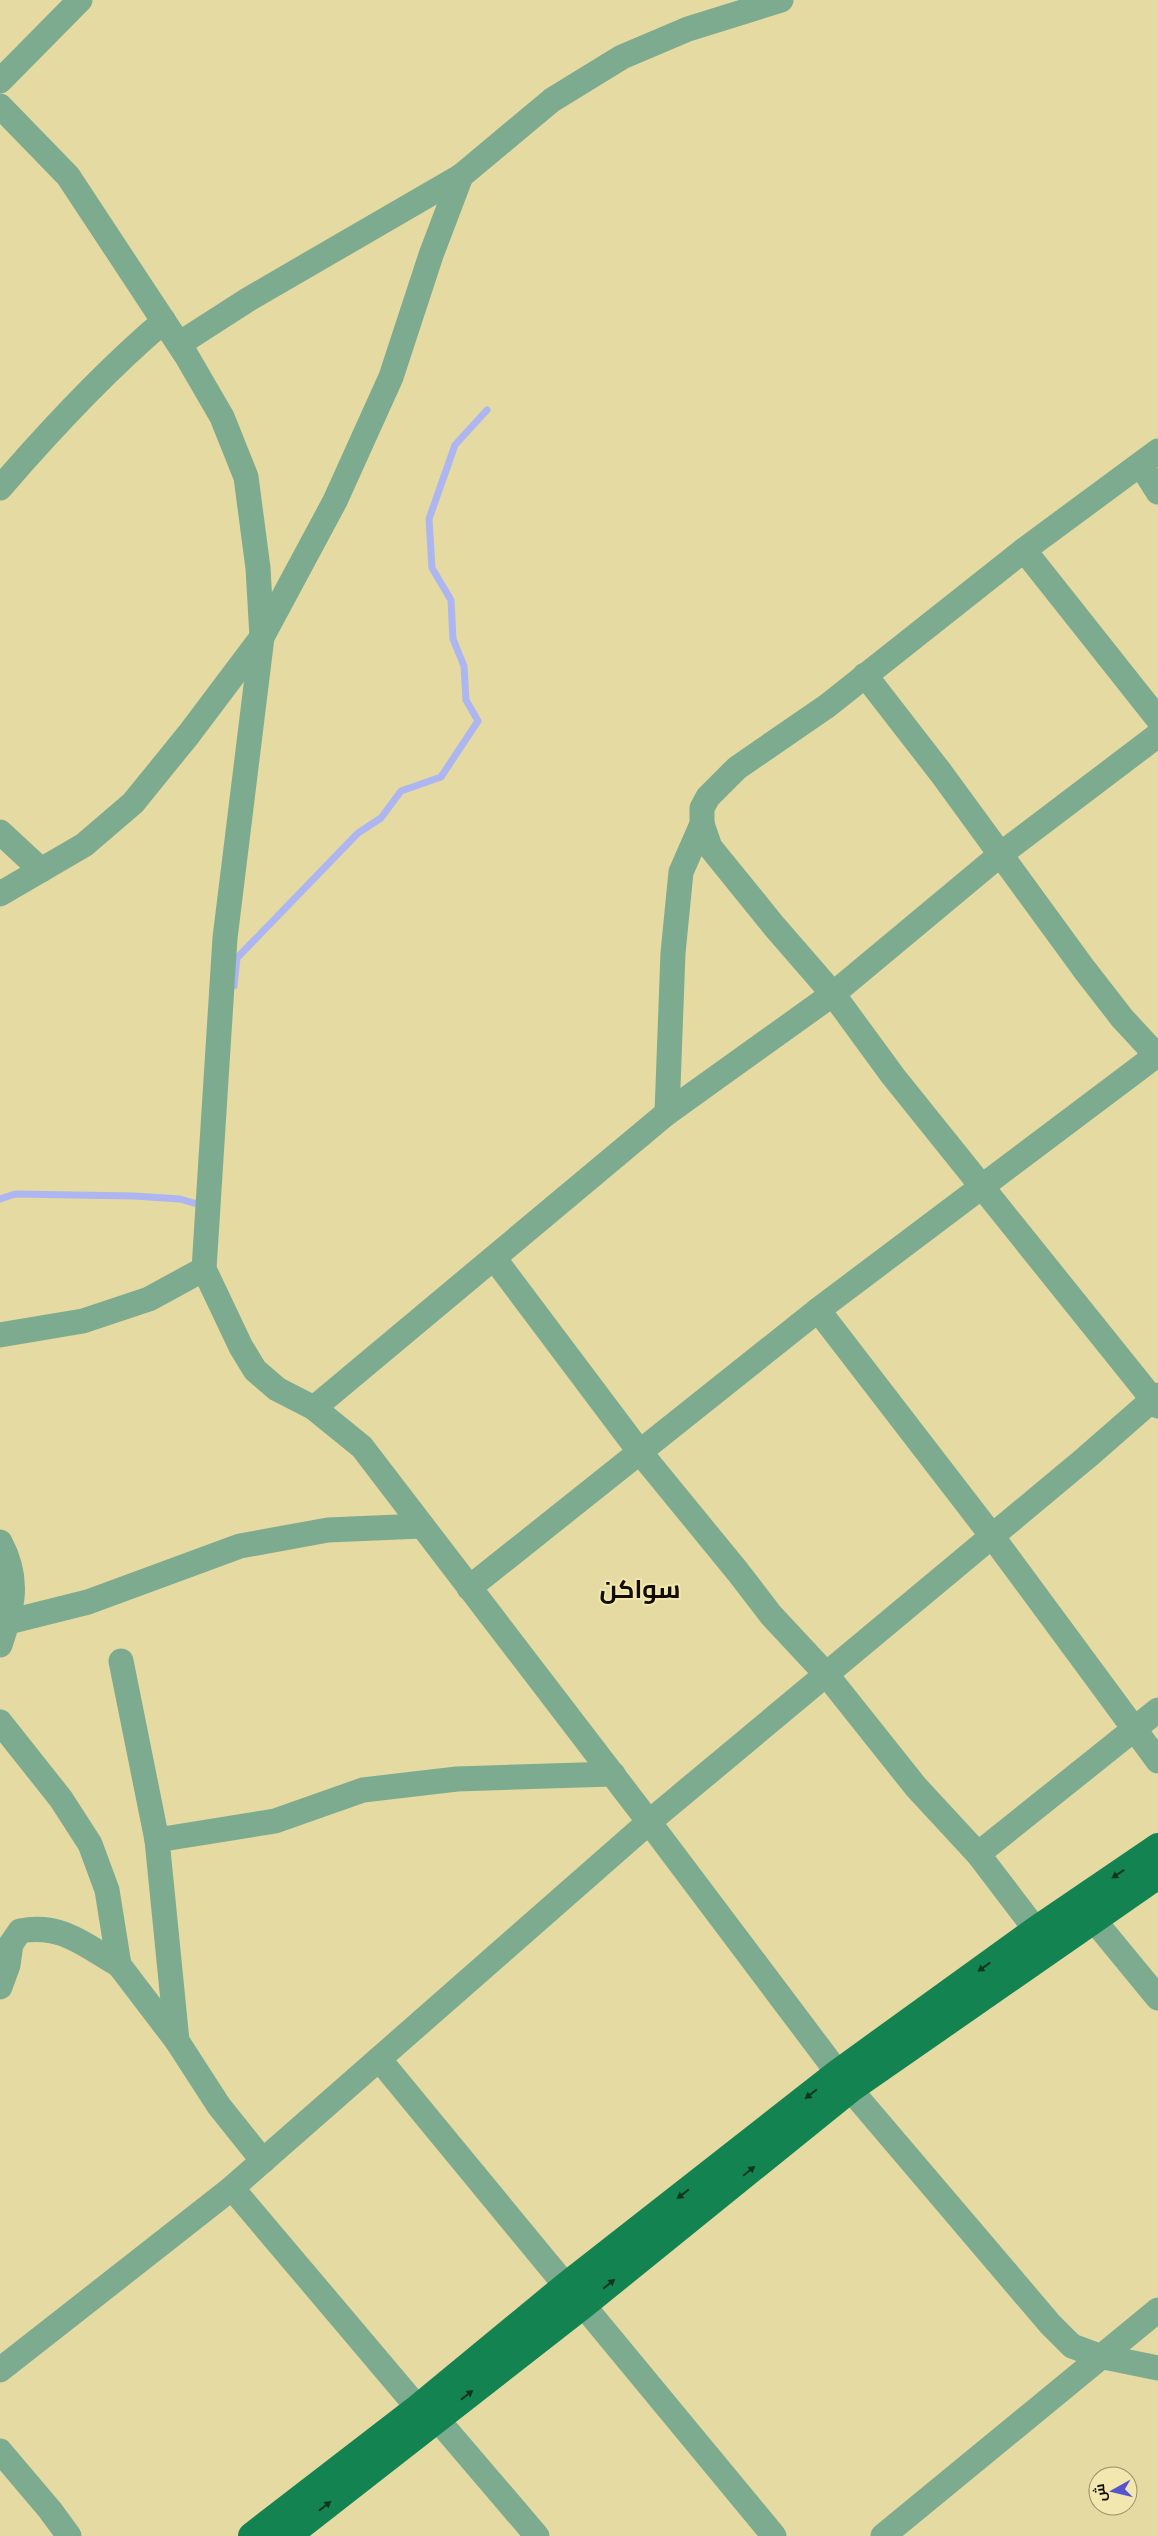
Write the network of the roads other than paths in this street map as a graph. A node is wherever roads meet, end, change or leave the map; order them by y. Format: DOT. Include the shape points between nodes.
graph roads {
  1 [pos="80,0"];
  2 [pos="781,0"];
  3 [pos="734,7"];
  4 [pos="0,81"];
  5 [pos="0,106"];
  6 [pos="460,176"];
  7 [pos="164,320"];
  8 [pos="179,344"];
  9 [pos="1150,458"];
  10 [pos="1,479"];
  11 [pos="1158,492"];
  12 [pos="1024,550"];
  13 [pos="262,637"];
  14 [pos="865,675"];
  15 [pos="1158,718"];
  16 [pos="1158,735"];
  17 [pos="702,824"];
  18 [pos="0,832"];
  19 [pos="1001,854"];
  20 [pos="41,870"];
  21 [pos="0,894"];
  22 [pos="834,994"];
  23 [pos="1158,1056"];
  24 [pos="667,1113"];
  25 [pos="982,1186"];
  26 [pos="494,1258"];
  27 [pos="204,1269"];
  28 [pos="818,1310"];
  29 [pos="0,1335"];
  30 [pos="1156,1400"];
  31 [pos="314,1408"];
  32 [pos="639,1451"];
  33 [pos="422,1526"];
  34 [pos="992,1536"];
  35 [pos="0,1542"];
  36 [pos="469,1588"];
  37 [pos="4,1622"];
  38 [pos="0,1645"];
  39 [pos="121,1661"];
  40 [pos="826,1674"];
  41 [pos="1158,1710"];
  42 [pos="0,1722"];
  43 [pos="1134,1730"];
  44 [pos="1158,1761"];
  45 [pos="613,1774"];
  46 [pos="649,1822"];
  47 [pos="157,1840"];
  48 [pos="1158,1847"];
  49 [pos="978,1854"];
  50 [pos="1158,1875"];
  51 [pos="1093,1919"];
  52 [pos="1036,1930"];
  53 [pos="119,1966"];
  54 [pos="0,1987"];
  55 [pos="1158,1998"];
  56 [pos="177,2041"];
  57 [pos="379,2059"];
  58 [pos="844,2081"];
  59 [pos="263,2161"];
  60 [pos="232,2188"];
  61 [pos="575,2296"];
  62 [pos="1158,2310"];
  63 [pos="1099,2356"];
  64 [pos="1158,2368"];
  65 [pos="0,2370"];
  66 [pos="427,2414"];
  67 [pos="0,2451"];
  68 [pos="294,2534"];
  69 [pos="69,2536"];
  70 [pos="252,2536"];
  71 [pos="537,2536"];
  72 [pos="774,2536"];
  73 [pos="883,2536"];
  1 -- 4 [label="street"];
  2 -- 3 [label="street"];
  3 -- 6 [label="street" via="622,57 552,100"];
  5 -- 7 [label="street" via="68,176"];
  6 -- 8 [label="street" via="249,299"];
  6 -- 13 [label="street" via="391,377 335,501"];
  7 -- 8 [label="street"];
  7 -- 10 [label="street"];
  8 -- 13 [label="street" via="222,417 246,477 258,568"];
  9 -- 11 [label="street"];
  9 -- 12 [label="street"];
  12 -- 14 [label="street"];
  12 -- 15 [label="street"];
  13 -- 20 [label="street" via="133,803 84,845"];
  13 -- 27 [label="street" via="226,938"];
  14 -- 17 [label="street" via="827,706 737,768 708,797 702,808"];
  14 -- 19 [label="street"];
  16 -- 19 [label="street"];
  17 -- 22 [label="street" via="715,853"];
  17 -- 24 [label="street" via="681,872 673,952"];
  18 -- 20 [label="street"];
  19 -- 22 [label="street"];
  19 -- 23 [label="street" via="1122,1018"];
  20 -- 21 [label="street"];
  22 -- 24 [label="street"];
  22 -- 25 [label="street" via="893,1076"];
  23 -- 25 [label="street"];
  24 -- 26 [label="street"];
  25 -- 28 [label="street"];
  25 -- 30 [label="street"];
  26 -- 31 [label="street"];
  26 -- 32 [label="street"];
  27 -- 29 [label="street" via="148,1299 83,1321"];
  27 -- 31 [label="street" via="240,1347 255,1370 277,1389"];
  28 -- 32 [label="street"];
  28 -- 34 [label="street"];
  30 -- 34 [label="street"];
  31 -- 33 [label="street" via="362,1448"];
  32 -- 36 [label="street"];
  32 -- 40 [label="street" via="771,1616"];
  33 -- 36 [label="street"];
  33 -- 37 [label="street" via="328,1530 240,1546 88,1602"];
  34 -- 40 [label="street"];
  34 -- 43 [label="street"];
  35 -- 37 [label="street" via="10,1560 12,1578 12,1603"];
  36 -- 45 [label="street"];
  37 -- 38 [label="street"];
  39 -- 47 [label="street"];
  40 -- 46 [label="street"];
  40 -- 49 [label="street" via="904,1774"];
  41 -- 43 [label="street"];
  42 -- 53 [label="street" via="61,1799 90,1844 107,1890"];
  43 -- 44 [label="street"];
  43 -- 49 [label="street"];
  45 -- 46 [label="street"];
  45 -- 47 [label="street" via="457,1779 364,1790 276,1821"];
  46 -- 57 [label="street"];
  46 -- 58 [label="street"];
  47 -- 56 [label="street"];
  48 -- 52 [label="main road, one-way"];
  49 -- 52 [label="street"];
  50 -- 51 [label="main road"];
  51 -- 55 [label="street"];
  51 -- 58 [label="main road"];
  52 -- 58 [label="main road, one-way"];
  53 -- 54 [label="street" via="54,1929 28,1929 20,1931 10,1944 8,1966"];
  53 -- 56 [label="street"];
  56 -- 59 [label="street" via="220,2106"];
  57 -- 59 [label="street"];
  57 -- 61 [label="street"];
  58 -- 61 [label="main road"];
  58 -- 63 [label="street" via="1050,2324 1072,2346"];
  59 -- 60 [label="street"];
  60 -- 65 [label="street"];
  60 -- 66 [label="street"];
  61 -- 66 [label="main road"];
  61 -- 72 [label="street"];
  62 -- 63 [label="street"];
  63 -- 64 [label="street"];
  63 -- 73 [label="street"];
  68 -- 66 [label="main road, one-way"];
  66 -- 70 [label="main road"];
  66 -- 71 [label="street"];
  67 -- 69 [label="street"];
}
